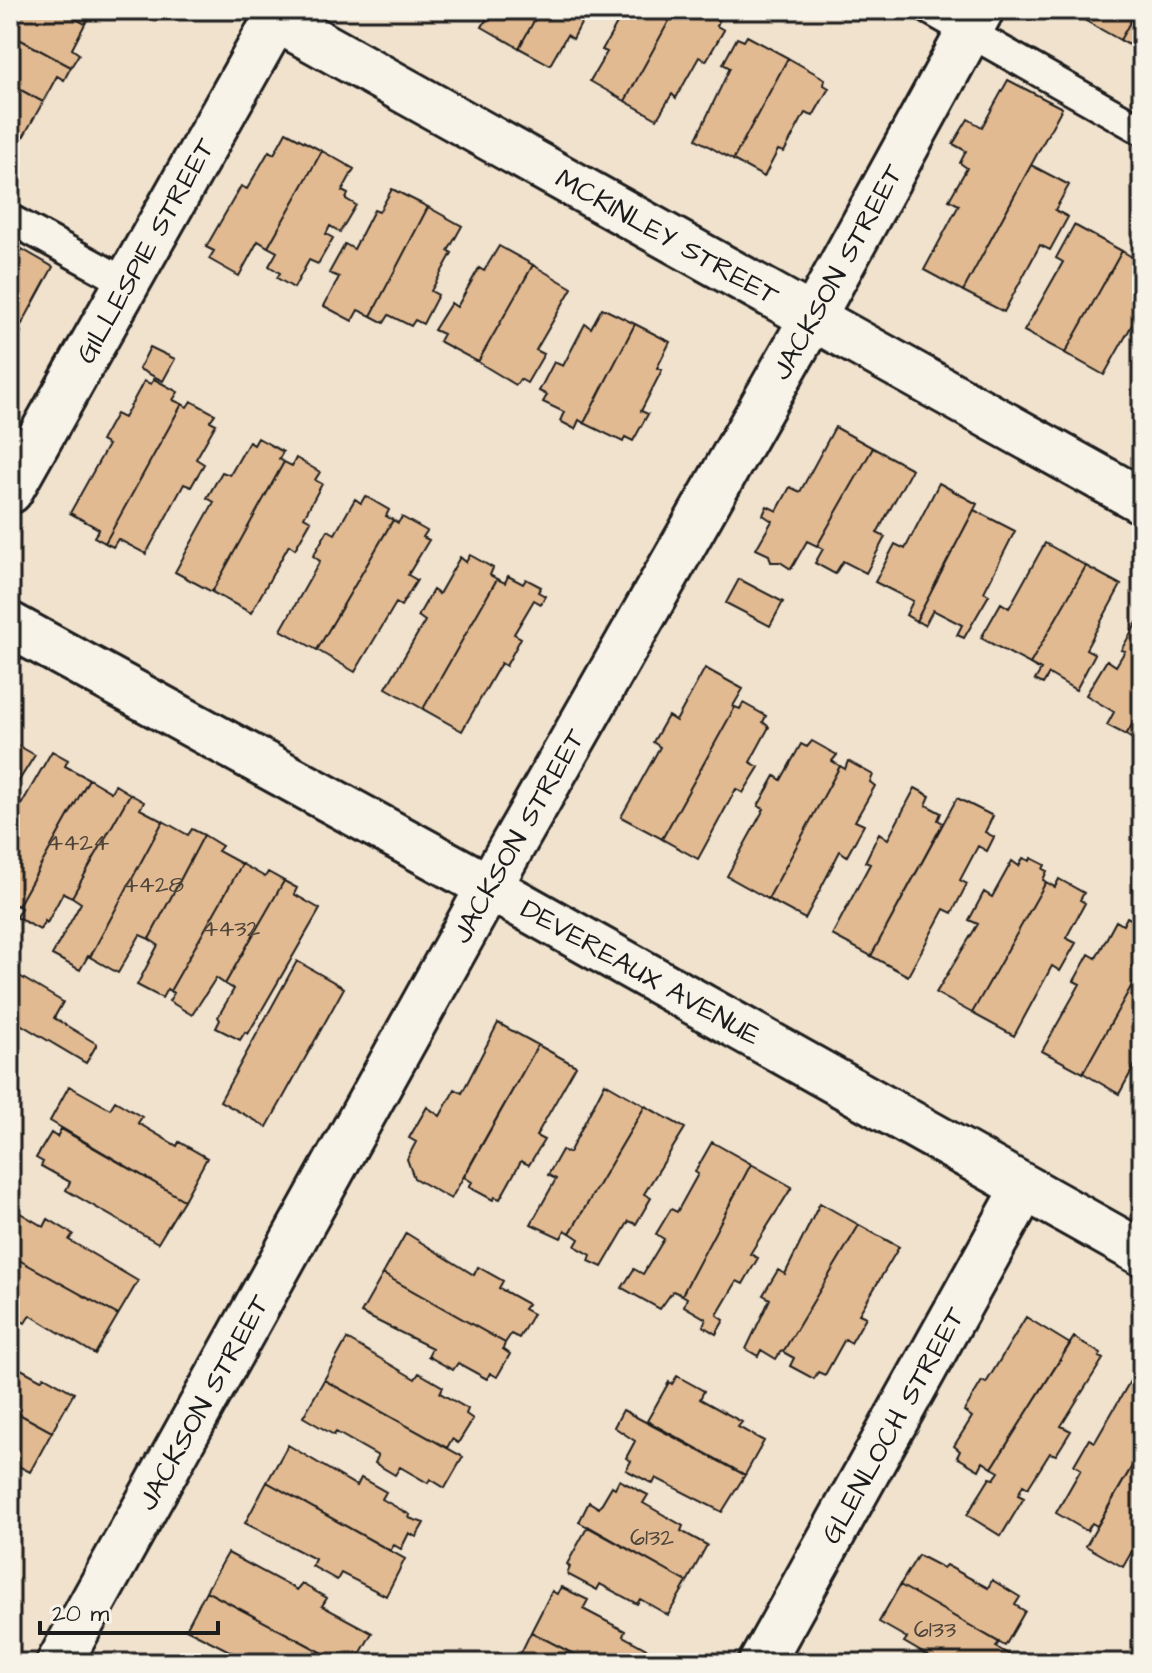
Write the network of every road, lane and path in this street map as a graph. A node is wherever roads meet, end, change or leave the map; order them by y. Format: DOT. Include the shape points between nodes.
graph roads {
  1 [pos="930,10"];
  2 [pos="278,14"];
  3 [pos="975,22"];
  4 [pos="1142,130"];
  5 [pos="10,219"];
  6 [pos="127,283"];
  7 [pos="813,317"];
  8 [pos="10,491"];
  9 [pos="1142,501"];
  10 [pos="10,625"];
  11 [pos="489,887"];
  12 [pos="1024,1189"];
  13 [pos="1142,1253"];
  14 [pos="59,1663"];
  15 [pos="761,1663"];
  1 -- 3 [label="lane"];
  2 -- 6 [label="street, GILLESPIE STREET"];
  2 -- 7 [label="street, MCKINLEY STREET"];
  3 -- 4 [label="lane"];
  3 -- 7 [label="street, JACKSON STREET"];
  5 -- 6 [label="lane"];
  6 -- 8 [label="street, GILLESPIE STREET"];
  7 -- 9 [label="street, MCKINLEY STREET"];
  7 -- 11 [label="street, JACKSON STREET"];
  10 -- 11 [label="street, DEVEREAUX AVENUE"];
  11 -- 12 [label="street, DEVEREAUX AVENUE"];
  11 -- 14 [label="street, JACKSON STREET"];
  12 -- 13 [label="street, DEVEREAUX AVENUE"];
  12 -- 15 [label="street, GLENLOCH STREET"];
}
